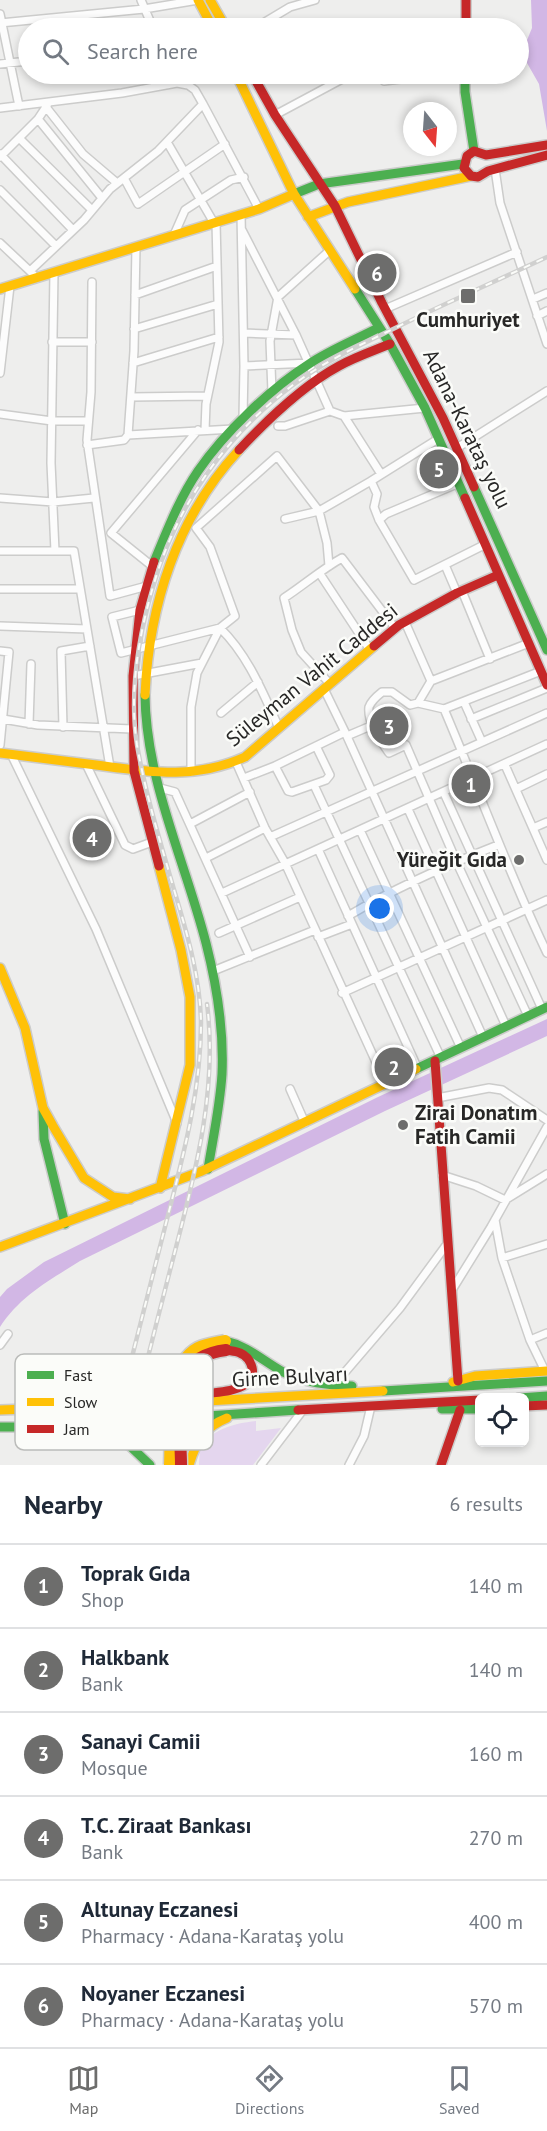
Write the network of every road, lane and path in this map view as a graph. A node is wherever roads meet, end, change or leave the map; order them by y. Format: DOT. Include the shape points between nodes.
graph roads {
  1 [pos="141,0"];
  2 [pos="198,0"];
  3 [pos="210,0"];
  4 [pos="315,0"];
  5 [pos="466,0"];
  6 [pos="144,9"];
  7 [pos="27,18"];
  8 [pos="148,18"];
  9 [pos="208,18"];
  10 [pos="220,18"];
  11 [pos="272,18"];
  12 [pos="466,18"];
  13 [pos="18,19"];
  14 [pos="1,20"];
  15 [pos="18,62"];
  16 [pos="10,63"];
  17 [pos="0,64"];
  18 [pos="180,84"];
  19 [pos="241,84"];
  20 [pos="258,84"];
  21 [pos="333,84"];
  22 [pos="465,84"];
  23 [pos="203,104"];
  24 [pos="48,105"];
  25 [pos="19,106"];
  26 [pos="0,108"];
  27 [pos="275,115"];
  28 [pos="38,119"];
  29 [pos="19,138"];
  30 [pos="167,142"];
  31 [pos="225,144"];
  32 [pos="547,145"];
  33 [pos="480,153"];
  34 [pos="0,155"];
  35 [pos="547,155"];
  36 [pos="464,164"];
  37 [pos="492,170"];
  38 [pos="184,171"];
  39 [pos="471,176"];
  40 [pos="244,177"];
  41 [pos="124,178"];
  42 [pos="117,183"];
  43 [pos="319,184"];
  44 [pos="0,190"];
  45 [pos="294,194"];
  46 [pos="102,198"];
  47 [pos="200,199"];
  48 [pos="335,206"];
  49 [pos="259,209"];
  50 [pos="92,210"];
  51 [pos="242,214"];
  52 [pos="308,217"];
  53 [pos="215,222"];
  54 [pos="242,229"];
  55 [pos="73,230"];
  56 [pos="174,235"];
  57 [pos="0,243"];
  58 [pos="56,246"];
  59 [pos="136,247"];
  60 [pos="329,251"];
  61 [pos="517,252"];
  62 [pos="217,266"];
  63 [pos="54,272"];
  64 [pos="33,274"];
  65 [pos="93,282"];
  66 [pos="5,288"];
  67 [pos="547,293"];
  68 [pos="135,295"];
  69 [pos="278,297"];
  70 [pos="533,299"];
  71 [pos="218,304"];
  72 [pos="385,309"];
  73 [pos="547,312"];
  74 [pos="537,316"];
  75 [pos="134,328"];
  76 [pos="378,328"];
  77 [pos="244,333"];
  78 [pos="271,334"];
  79 [pos="296,334"];
  80 [pos="219,337"];
  81 [pos="52,342"];
  82 [pos="92,342"];
  83 [pos="390,344"];
  84 [pos="547,344"];
  85 [pos="133,363"];
  86 [pos="310,363"];
  87 [pos="244,366"];
  88 [pos="272,366"];
  89 [pos="0,373"];
  90 [pos="317,381"];
  91 [pos="272,392"];
  92 [pos="547,392"];
  93 [pos="207,396"];
  94 [pos="131,397"];
  95 [pos="425,408"];
  96 [pos="330,411"];
  97 [pos="0,414"];
  98 [pos="344,416"];
  99 [pos="243,418"];
  100 [pos="88,420"];
  101 [pos="51,421"];
  102 [pos="278,426"];
  103 [pos="232,429"];
  104 [pos="201,430"];
  105 [pos="128,435"];
  106 [pos="438,439"];
  107 [pos="87,445"];
  108 [pos="457,448"];
  109 [pos="381,474"];
  110 [pos="371,481"];
  111 [pos="457,484"];
  112 [pos="0,498"];
  113 [pos="94,498"];
  114 [pos="53,502"];
  115 [pos="319,511"];
  116 [pos="285,519"];
  117 [pos="379,520"];
  118 [pos="484,545"];
  119 [pos="0,550"];
  120 [pos="55,551"];
  121 [pos="445,565"];
  122 [pos="152,566"];
  123 [pos="329,566"];
  124 [pos="320,574"];
  125 [pos="498,575"];
  126 [pos="147,586"];
  127 [pos="0,589"];
  128 [pos="80,589"];
  129 [pos="460,592"];
  130 [pos="140,610"];
  131 [pos="400,625"];
  132 [pos="0,626"];
  133 [pos="220,628"];
  134 [pos="87,629"];
  135 [pos="529,643"];
  136 [pos="90,646"];
  137 [pos="149,647"];
  138 [pos="136,650"];
  139 [pos="370,650"];
  140 [pos="547,650"];
  141 [pos="0,651"];
  142 [pos="490,659"];
  143 [pos="31,663"];
  144 [pos="202,663"];
  145 [pos="541,671"];
  146 [pos="146,674"];
  147 [pos="132,676"];
  148 [pos="431,681"];
  149 [pos="258,682"];
  150 [pos="327,687"];
  151 [pos="547,687"];
  152 [pos="418,702"];
  153 [pos="464,702"];
  154 [pos="444,710"];
  155 [pos="221,713"];
  156 [pos="547,713"];
  157 [pos="471,718"];
  158 [pos="3,719"];
  159 [pos="29,724"];
  160 [pos="373,725"];
  161 [pos="63,727"];
  162 [pos="279,728"];
  163 [pos="105,729"];
  164 [pos="132,729"];
  165 [pos="346,734"];
  166 [pos="482,742"];
  167 [pos="547,744"];
  168 [pos="0,745"];
  169 [pos="316,746"];
  170 [pos="462,751"];
  171 [pos="6,753"];
  172 [pos="236,762"];
  173 [pos="86,764"];
  174 [pos="505,765"];
  175 [pos="275,766"];
  176 [pos="110,767"];
  177 [pos="134,771"];
  178 [pos="417,771"];
  179 [pos="191,772"];
  180 [pos="156,773"];
  181 [pos="547,774"];
  182 [pos="244,778"];
  183 [pos="474,779"];
  184 [pos="314,785"];
  185 [pos="160,788"];
  186 [pos="516,789"];
  187 [pos="250,792"];
  188 [pos="372,792"];
  189 [pos="444,793"];
  190 [pos="428,800"];
  191 [pos="408,809"];
  192 [pos="327,810"];
  193 [pos="384,820"];
  194 [pos="547,822"];
  195 [pos="190,824"];
  196 [pos="265,828"];
  197 [pos="533,828"];
  198 [pos="360,830"];
  199 [pos="270,837"];
  200 [pos="339,839"];
  201 [pos="152,842"];
  202 [pos="498,846"];
  203 [pos="318,849"];
  204 [pos="471,856"];
  205 [pos="206,858"];
  206 [pos="547,860"];
  207 [pos="285,863"];
  208 [pos="457,863"];
  209 [pos="436,871"];
  210 [pos="413,883"];
  211 [pos="222,893"];
  212 [pos="390,894"];
  213 [pos="300,897"];
  214 [pos="547,900"];
  215 [pos="369,904"];
  216 [pos="526,909"];
  217 [pos="348,916"];
  218 [pos="501,921"];
  219 [pos="352,924"];
  220 [pos="236,925"];
  221 [pos="486,927"];
  222 [pos="219,933"];
  223 [pos="316,934"];
  224 [pos="466,936"];
  225 [pos="442,946"];
  226 [pos="547,953"];
  227 [pos="250,957"];
  228 [pos="420,957"];
  229 [pos="398,967"];
  230 [pos="0,968"];
  231 [pos="213,971"];
  232 [pos="377,977"];
  233 [pos="342,993"];
  234 [pos="545,1008"];
  235 [pos="528,1016"];
  236 [pos="506,1026"];
  237 [pos="483,1037"];
  238 [pos="461,1048"];
  239 [pos="437,1062"];
  240 [pos="418,1069"];
  241 [pos="386,1084"];
  242 [pos="290,1089"];
  243 [pos="436,1097"];
  244 [pos="43,1108"];
  245 [pos="547,1120"];
  246 [pos="177,1123"];
  247 [pos="305,1123"];
  248 [pos="547,1126"];
  249 [pos="208,1169"];
  250 [pos="547,1174"];
  251 [pos="442,1175"];
  252 [pos="160,1188"];
  253 [pos="133,1199"];
  254 [pos="506,1200"];
  255 [pos="495,1219"];
  256 [pos="66,1224"];
  257 [pos="447,1244"];
  258 [pos="547,1244"];
  259 [pos="0,1247"];
  260 [pos="502,1258"];
  261 [pos="451,1292"];
  262 [pos="547,1333"];
  263 [pos="8,1334"];
  264 [pos="530,1340"];
  265 [pos="0,1345"];
  266 [pos="226,1345"];
  267 [pos="190,1354"];
  268 [pos="208,1354"];
  269 [pos="546,1374"];
  270 [pos="459,1381"];
  271 [pos="334,1385"];
  272 [pos="419,1389"];
  273 [pos="213,1393"];
  274 [pos="547,1396"];
  275 [pos="529,1397"];
  276 [pos="475,1400"];
  277 [pos="213,1401"];
  278 [pos="399,1405"];
  279 [pos="547,1405"];
  280 [pos="371,1406"];
  281 [pos="529,1406"];
  282 [pos="15,1409"];
  283 [pos="303,1409"];
  284 [pos="475,1409"];
  285 [pos="0,1410"];
  286 [pos="460,1410"];
  287 [pos="241,1413"];
  288 [pos="213,1415"];
  289 [pos="213,1423"];
  290 [pos="0,1427"];
  291 [pos="15,1427"];
  292 [pos="134,1450"];
  293 [pos="170,1450"];
  294 [pos="181,1450"];
  295 [pos="193,1450"];
  296 [pos="150,1465"];
  297 [pos="170,1465"];
  298 [pos="181,1465"];
  299 [pos="189,1465"];
  300 [pos="261,1465"];
  301 [pos="349,1465"];
  302 [pos="441,1465"];
  1 -- 6 [label="street"];
  2 -- 6 [label="street"];
  2 -- 9 [label="main road"];
  3 -- 10 [label="main road"];
  4 -- 11 [label="street" via="290,7"];
  5 -- 12 [label="main road"];
  6 -- 7 [label="street"];
  6 -- 8 [label="street"];
  13 -- 14 [label="street"];
  14 -- 16 [label="street"];
  15 -- 16 [label="street"];
  16 -- 17 [label="street"];
  16 -- 25 [label="street"];
  18 -- 23 [label="street" via="195,90"];
  18 -- 24 [label="street"];
  19 -- 45 [label="main road, Adana-Karataş yolu"];
  20 -- 27 [label="main road, Adana-Karataş yolu"];
  21 -- 27 [label="street"];
  22 -- 33 [label="main road"];
  23 -- 30 [label="street"];
  23 -- 31 [label="street"];
  24 -- 25 [label="street"];
  24 -- 28 [label="street"];
  24 -- 42 [label="street" via="83,154"];
  25 -- 26 [label="street"];
  27 -- 43 [label="main road, Adana-Karataş yolu"];
  28 -- 29 [label="street"];
  28 -- 46 [label="street"];
  29 -- 34 [label="street"];
  29 -- 50 [label="street"];
  30 -- 38 [label="street"];
  30 -- 41 [label="street"];
  31 -- 38 [label="street"];
  31 -- 40 [label="street"];
  32 -- 33 [label="main road"];
  33 -- 36 [label="main road" via="466,156"];
  33 -- 37 [label="main road"];
  34 -- 55 [label="street"];
  35 -- 37 [label="main road"];
  36 -- 39 [label="main road"];
  36 -- 43 [label="main road"];
  37 -- 39 [label="main road" via="482,176"];
  37 -- 61 [label="street"];
  38 -- 41 [label="street" via="138,204"];
  38 -- 47 [label="street"];
  39 -- 48 [label="main road"];
  40 -- 47 [label="street" via="231,180"];
  40 -- 49 [label="street"];
  41 -- 42 [label="street"];
  42 -- 46 [label="street"];
  43 -- 45 [label="main road"];
  43 -- 48 [label="main road, Adana-Karataş yolu"];
  44 -- 58 [label="street"];
  45 -- 49 [label="main road"];
  45 -- 52 [label="main road, Adana-Karataş yolu"];
  46 -- 50 [label="street"];
  47 -- 53 [label="street"];
  47 -- 56 [label="street" via="185,210"];
  48 -- 52 [label="main road"];
  48 -- 72 [label="main road, Adana-Karataş yolu"];
  49 -- 51 [label="main road"];
  50 -- 55 [label="street"];
  51 -- 53 [label="main road"];
  51 -- 54 [label="street"];
  52 -- 60 [label="main road, Adana-Karataş yolu"];
  53 -- 56 [label="main road"];
  53 -- 62 [label="street"];
  54 -- 69 [label="street"];
  54 -- 77 [label="street"];
  55 -- 58 [label="street"];
  56 -- 59 [label="main road"];
  57 -- 64 [label="street"];
  58 -- 64 [label="street"];
  59 -- 63 [label="main road"];
  59 -- 68 [label="street"];
  60 -- 69 [label="street"];
  60 -- 76 [label="main road, Adana-Karataş yolu"];
  61 -- 70 [label="street"];
  61 -- 72 [label="street"];
  62 -- 68 [label="street"];
  62 -- 71 [label="street"];
  63 -- 64 [label="main road"];
  63 -- 81 [label="street"];
  64 -- 66 [label="main road"];
  65 -- 82 [label="street"];
  66 -- 89 [label="street"];
  67 -- 70 [label="street"];
  68 -- 75 [label="street"];
  69 -- 78 [label="street"];
  69 -- 79 [label="street"];
  70 -- 74 [label="street"];
  71 -- 75 [label="street"];
  71 -- 80 [label="street"];
  72 -- 108 [label="main road, Adana-Karataş yolu"];
  73 -- 74 [label="street"];
  74 -- 84 [label="street"];
  75 -- 85 [label="street"];
  76 -- 83 [label="main road, Adana-Karataş yolu"];
  76 -- 86 [label="main road"];
  77 -- 78 [label="street"];
  77 -- 87 [label="street"];
  78 -- 79 [label="street"];
  78 -- 88 [label="street"];
  79 -- 86 [label="street"];
  80 -- 85 [label="street"];
  80 -- 93 [label="street"];
  81 -- 82 [label="street"];
  81 -- 101 [label="street"];
  82 -- 100 [label="street"];
  83 -- 90 [label="main road"];
  83 -- 95 [label="main road, Adana-Karataş yolu"];
  85 -- 94 [label="street"];
  86 -- 88 [label="street"];
  86 -- 90 [label="street"];
  86 -- 91 [label="main road"];
  87 -- 88 [label="street"];
  87 -- 99 [label="street"];
  88 -- 91 [label="street"];
  90 -- 96 [label="street"];
  90 -- 137 [label="main road" via="256,430 193,512 161,591"];
  91 -- 99 [label="main road"];
  92 -- 108 [label="street"];
  93 -- 94 [label="street"];
  93 -- 104 [label="street"];
  94 -- 105 [label="street"];
  95 -- 98 [label="street"];
  95 -- 106 [label="main road, Adana-Karataş yolu"];
  96 -- 98 [label="street"];
  96 -- 102 [label="street"];
  97 -- 101 [label="street"];
  98 -- 109 [label="street"];
  99 -- 103 [label="main road"];
  100 -- 101 [label="street"];
  100 -- 107 [label="street"];
  101 -- 114 [label="street"];
  103 -- 104 [label="street"];
  103 -- 122 [label="main road" via="198,471"];
  104 -- 105 [label="street"];
  104 -- 122 [label="street" via="111,533"];
  105 -- 107 [label="street" via="124,440"];
  106 -- 109 [label="street"];
  106 -- 111 [label="main road, Adana-Karataş yolu"];
  107 -- 113 [label="street"];
  108 -- 140 [label="main road, Adana-Karataş yolu"];
  109 -- 110 [label="street"];
  110 -- 115 [label="street"];
  110 -- 117 [label="street" via="377,494 374,507"];
  111 -- 117 [label="street"];
  111 -- 118 [label="main road, Adana-Karataş yolu"];
  112 -- 114 [label="street"];
  113 -- 114 [label="street"];
  113 -- 126 [label="street" via="110,596"];
  114 -- 120 [label="street"];
  115 -- 116 [label="street"];
  115 -- 123 [label="street"];
  115 -- 133 [label="street" via="277,456 196,528 210,547 234,616"];
  117 -- 121 [label="street" via="414,580"];
  118 -- 121 [label="street"];
  118 -- 125 [label="main road, Adana-Karataş yolu"];
  119 -- 120 [label="street"];
  120 -- 128 [label="street" via="74,551"];
  121 -- 129 [label="street"];
  122 -- 126 [label="main road"];
  123 -- 124 [label="street"];
  123 -- 131 [label="street" via="342,558"];
  124 -- 139 [label="street"];
  124 -- 150 [label="street" via="284,598 302,652"];
  125 -- 129 [label="main road, Süleyman Vahit Caddesi"];
  125 -- 135 [label="main road, Adana-Karataş yolu"];
  126 -- 130 [label="main road"];
  127 -- 128 [label="street"];
  128 -- 134 [label="street"];
  129 -- 131 [label="main road, Süleyman Vahit Caddesi"];
  129 -- 142 [label="street"];
  130 -- 138 [label="main road"];
  130 -- 138 [label="street" via="112,617 121,653"];
  131 -- 139 [label="main road, Süleyman Vahit Caddesi"];
  131 -- 148 [label="street"];
  132 -- 134 [label="street"];
  133 -- 137 [label="street"];
  133 -- 144 [label="street"];
  133 -- 149 [label="street" via="234,641"];
  134 -- 136 [label="street"];
  135 -- 142 [label="street"];
  135 -- 145 [label="main road, Adana-Karataş yolu"];
  136 -- 161 [label="street" via="61,651"];
  136 -- 163 [label="street"];
  137 -- 138 [label="street"];
  137 -- 146 [label="main road"];
  138 -- 147 [label="main road"];
  139 -- 150 [label="main road, Süleyman Vahit Caddesi"];
  141 -- 158 [label="street" via="9,652"];
  142 -- 148 [label="street"];
  143 -- 159 [label="street"];
  144 -- 146 [label="street"];
  144 -- 179 [label="street" via="191,706"];
  145 -- 151 [label="main road, Adana-Karataş yolu"];
  145 -- 153 [label="street"];
  146 -- 147 [label="street"];
  146 -- 180 [label="main road" via="146,724"];
  147 -- 164 [label="main road"];
  148 -- 152 [label="street"];
  149 -- 155 [label="street"];
  149 -- 162 [label="street"];
  150 -- 162 [label="main road, Süleyman Vahit Caddesi"];
  150 -- 165 [label="street"];
  151 -- 157 [label="street"];
  152 -- 154 [label="street"];
  152 -- 160 [label="street" via="410,705 392,692 382,692 369,708"];
  153 -- 154 [label="street"];
  153 -- 157 [label="street"];
  154 -- 170 [label="street"];
  156 -- 166 [label="street"];
  157 -- 166 [label="street"];
  158 -- 159 [label="street"];
  158 -- 168 [label="street"];
  159 -- 161 [label="street"];
  160 -- 165 [label="street"];
  160 -- 178 [label="street" via="389,753 406,745"];
  161 -- 163 [label="street"];
  162 -- 172 [label="main road, Süleyman Vahit Caddesi"];
  163 -- 164 [label="street"];
  163 -- 176 [label="street"];
  164 -- 177 [label="main road"];
  165 -- 169 [label="street"];
  165 -- 188 [label="street"];
  166 -- 170 [label="street"];
  167 -- 174 [label="street"];
  169 -- 175 [label="street"];
  169 -- 184 [label="street" via="330,775"];
  170 -- 178 [label="street"];
  170 -- 183 [label="street"];
  171 -- 173 [label="main road, Süleyman Vahit Caddesi"];
  171 -- 246 [label="street" via="96,929"];
  172 -- 179 [label="main road, Süleyman Vahit Caddesi"];
  172 -- 182 [label="street"];
  173 -- 176 [label="main road, Süleyman Vahit Caddesi"];
  173 -- 201 [label="street" via="125,845 133,849"];
  174 -- 183 [label="street"];
  174 -- 186 [label="street"];
  175 -- 182 [label="street"];
  175 -- 184 [label="street" via="288,791"];
  176 -- 177 [label="main road, Süleyman Vahit Caddesi"];
  177 -- 180 [label="main road, Süleyman Vahit Caddesi"];
  177 -- 201 [label="main road"];
  178 -- 188 [label="street"];
  178 -- 190 [label="street"];
  179 -- 180 [label="main road, Süleyman Vahit Caddesi"];
  180 -- 185 [label="main road"];
  181 -- 186 [label="street"];
  182 -- 187 [label="street"];
  183 -- 189 [label="street"];
  183 -- 202 [label="street"];
  184 -- 192 [label="street"];
  185 -- 195 [label="street" via="175,792"];
  185 -- 231 [label="main road"];
  186 -- 197 [label="street"];
  187 -- 195 [label="street"];
  187 -- 196 [label="street"];
  188 -- 192 [label="street"];
  188 -- 193 [label="street"];
  189 -- 190 [label="street"];
  189 -- 204 [label="street"];
  190 -- 191 [label="street"];
  190 -- 208 [label="street"];
  191 -- 193 [label="street"];
  191 -- 209 [label="street"];
  192 -- 199 [label="street"];
  192 -- 200 [label="street"];
  193 -- 198 [label="street"];
  193 -- 210 [label="street"];
  194 -- 197 [label="street"];
  195 -- 205 [label="street"];
  196 -- 199 [label="street"];
  196 -- 205 [label="street"];
  197 -- 206 [label="street"];
  198 -- 200 [label="street"];
  198 -- 212 [label="street"];
  199 -- 207 [label="street"];
  200 -- 203 [label="street"];
  200 -- 215 [label="street"];
  201 -- 246 [label="main road" via="190,997 190,1065"];
  202 -- 204 [label="street"];
  202 -- 216 [label="street"];
  203 -- 207 [label="street"];
  203 -- 217 [label="street"];
  204 -- 208 [label="street"];
  204 -- 218 [label="street"];
  205 -- 211 [label="street"];
  207 -- 211 [label="street"];
  207 -- 213 [label="street"];
  208 -- 209 [label="street"];
  208 -- 221 [label="street"];
  209 -- 210 [label="street"];
  209 -- 224 [label="street"];
  210 -- 212 [label="street"];
  210 -- 225 [label="street"];
  211 -- 220 [label="street"];
  212 -- 215 [label="street"];
  212 -- 228 [label="street"];
  213 -- 220 [label="street"];
  213 -- 223 [label="street"];
  214 -- 216 [label="street"];
  215 -- 217 [label="street"];
  215 -- 229 [label="street"];
  216 -- 218 [label="street"];
  216 -- 226 [label="street"];
  217 -- 219 [label="street"];
  218 -- 221 [label="street"];
  218 -- 234 [label="street"];
  219 -- 223 [label="street"];
  219 -- 232 [label="street"];
  220 -- 222 [label="street"];
  220 -- 227 [label="street"];
  221 -- 224 [label="street"];
  221 -- 235 [label="street"];
  223 -- 227 [label="street"];
  223 -- 233 [label="street"];
  224 -- 225 [label="street"];
  224 -- 236 [label="street"];
  225 -- 228 [label="street"];
  225 -- 237 [label="street"];
  227 -- 231 [label="street"];
  228 -- 229 [label="street"];
  228 -- 238 [label="street"];
  229 -- 232 [label="street"];
  229 -- 239 [label="street"];
  230 -- 244 [label="main road" via="25,1028"];
  231 -- 249 [label="main road" via="222,1061 219,1108"];
  232 -- 233 [label="street"];
  232 -- 240 [label="street"];
  233 -- 241 [label="street"];
  234 -- 235 [label="main road"];
  235 -- 236 [label="main road"];
  236 -- 237 [label="main road"];
  237 -- 238 [label="main road"];
  238 -- 239 [label="main road"];
  239 -- 240 [label="main road"];
  239 -- 243 [label="main road"];
  240 -- 241 [label="main road"];
  241 -- 247 [label="main road"];
  242 -- 247 [label="street"];
  243 -- 245 [label="street" via="489,1088 502,1090"];
  243 -- 251 [label="main road"];
  244 -- 253 [label="main road" via="84,1178 113,1197"];
  244 -- 256 [label="main road" via="45,1139"];
  246 -- 252 [label="main road"];
  247 -- 249 [label="main road"];
  248 -- 254 [label="street"];
  249 -- 252 [label="main road"];
  250 -- 254 [label="street"];
  251 -- 254 [label="street"];
  251 -- 257 [label="main road"];
  252 -- 253 [label="main road"];
  253 -- 256 [label="main road"];
  254 -- 255 [label="street"];
  255 -- 260 [label="street"];
  255 -- 261 [label="street"];
  256 -- 259 [label="main road"];
  257 -- 261 [label="main road"];
  257 -- 271 [label="street" via="400,1308"];
  258 -- 260 [label="street"];
  260 -- 264 [label="street"];
  261 -- 270 [label="main road"];
  262 -- 264 [label="street"];
  263 -- 265 [label="street"];
  264 -- 269 [label="street"];
  266 -- 267 [label="main road, bridge" via="212,1342"];
  266 -- 268 [label="main road, bridge"];
  266 -- 271 [label="main road" via="247,1347 293,1377"];
  266 -- 273 [label="main road" via="242,1353 251,1364 251,1380"];
  269 -- 270 [label="main road" via="475,1376"];
  269 -- 272 [label="main road, Girne Bulvarı"];
  270 -- 272 [label="main road"];
  271 -- 272 [label="main road"];
  272 -- 277 [label="main road, Girne Bulvarı"];
  274 -- 275 [label="main road"];
  276 -- 278 [label="main road, Girne Bulvarı"];
  278 -- 280 [label="main road, Girne Bulvarı"];
  278 -- 286 [label="main road"];
  279 -- 281 [label="main road"];
  280 -- 283 [label="main road, Girne Bulvarı"];
  280 -- 301 [label="street" via="364,1436"];
  282 -- 285 [label="main road, Girne Bulvarı"];
  283 -- 287 [label="main road, Girne Bulvarı"];
  283 -- 300 [label="street"];
  284 -- 286 [label="main road"];
  286 -- 302 [label="main road"];
  287 -- 288 [label="main road, Girne Bulvarı"];
  287 -- 289 [label="main road"];
  290 -- 291 [label="main road, Girne Bulvarı"];
  292 -- 296 [label="main road"];
  293 -- 297 [label="main road, bridge"];
  294 -- 298 [label="main road, bridge"];
  295 -- 299 [label="main road"];
}
